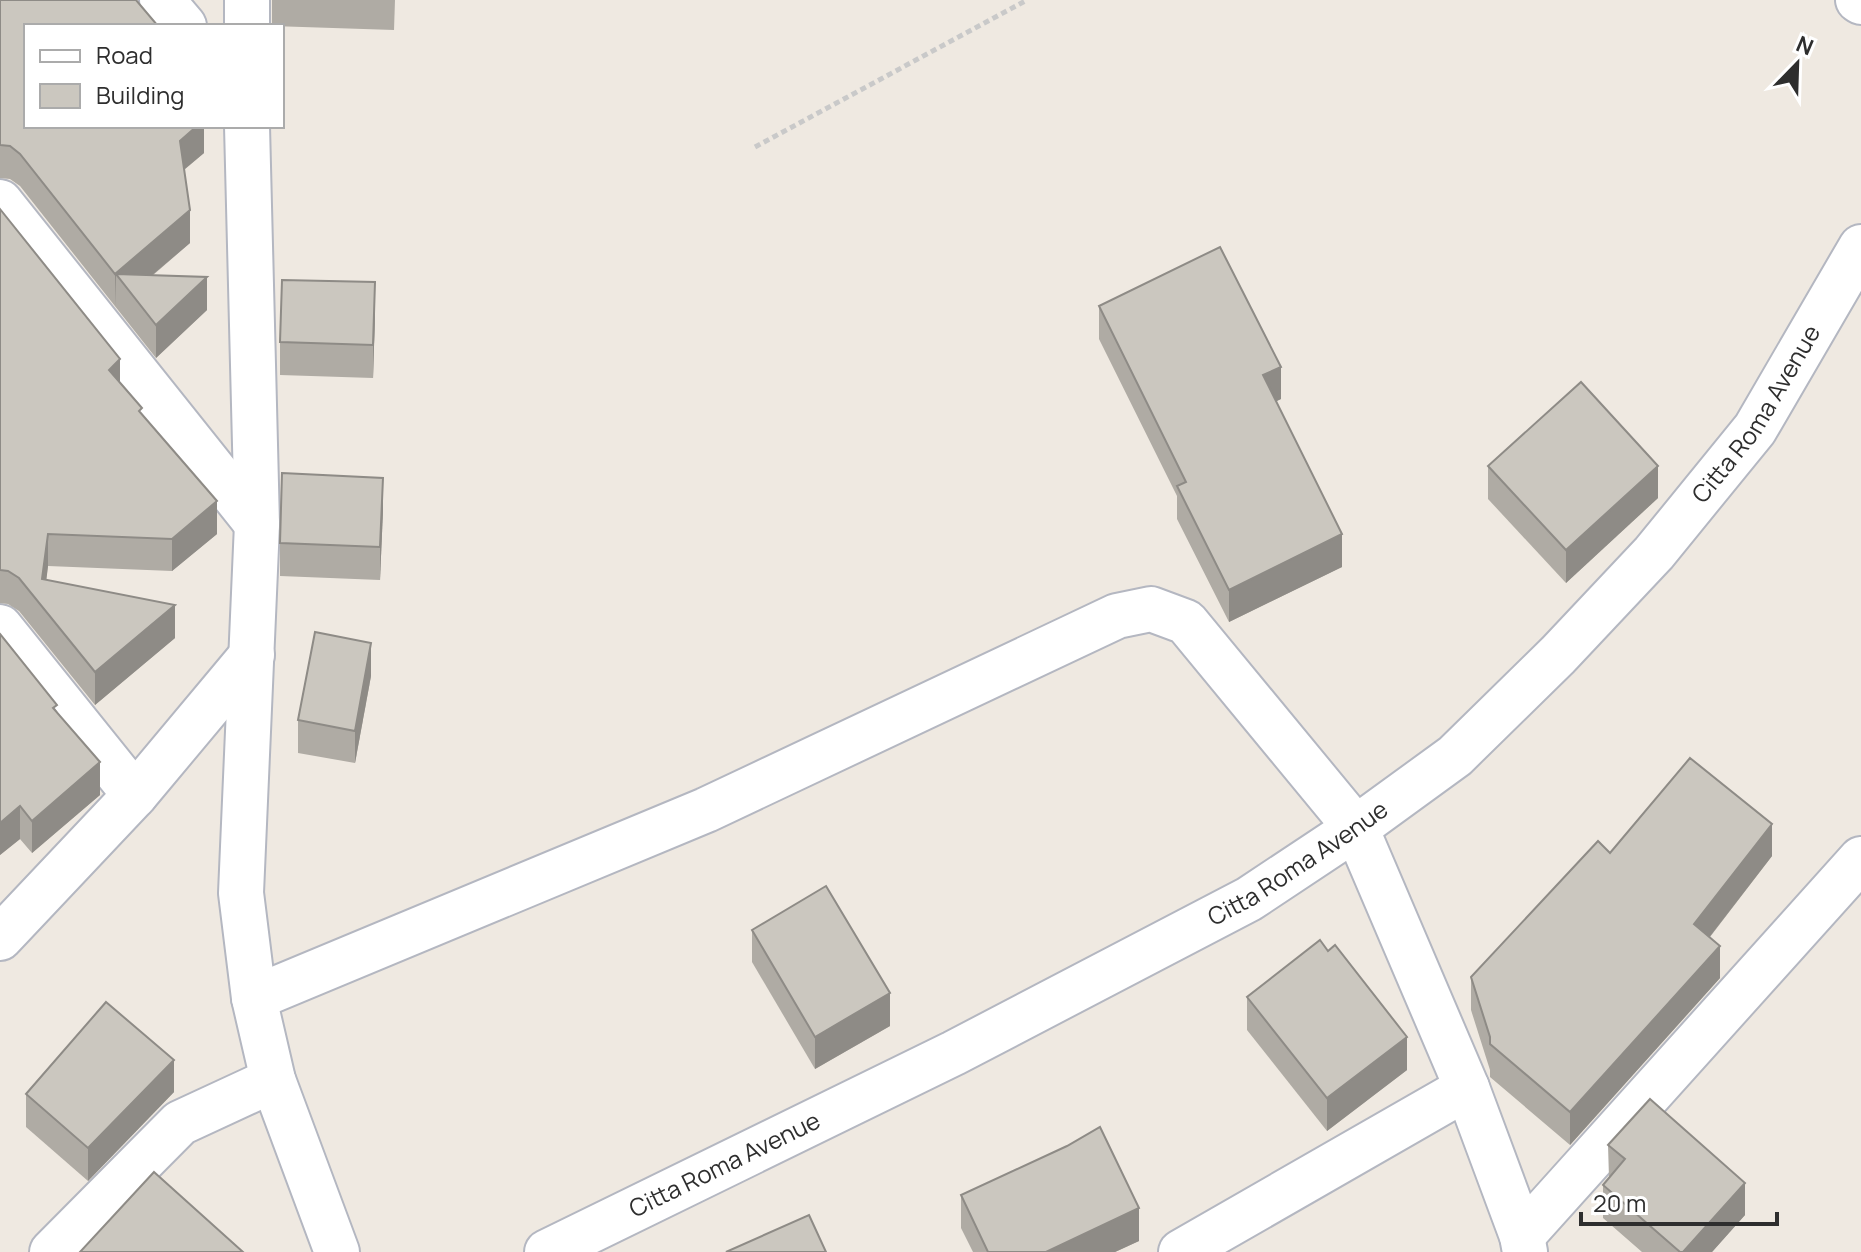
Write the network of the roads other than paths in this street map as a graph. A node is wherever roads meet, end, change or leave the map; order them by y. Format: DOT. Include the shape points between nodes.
graph roads {
  1 [pos="162,0"];
  2 [pos="247,0"];
  3 [pos="182,24"];
  4 [pos="247,24"];
  5 [pos="247,128"];
  6 [pos="0,202"];
  7 [pos="1861,247"];
  8 [pos="257,524"];
  9 [pos="0,627"];
  10 [pos="252,655"];
  11 [pos="135,795"];
  12 [pos="1356,828"];
  13 [pos="1861,859"];
  14 [pos="0,938"];
  15 [pos="254,998"];
  16 [pos="273,1080"];
  17 [pos="1467,1088"];
  18 [pos="1524,1244"];
  19 [pos="52,1252"];
  20 [pos="337,1252"];
  21 [pos="547,1252"];
  22 [pos="1181,1252"];
  1 -- 3 [label="street"];
  2 -- 4 [label="street"];
  5 -- 8 [label="street"];
  6 -- 8 [label="street"];
  7 -- 12 [label="street, Citta Roma Avenue" via="1755,429 1654,553 1455,756"];
  8 -- 10 [label="street"];
  9 -- 11 [label="street"];
  10 -- 11 [label="street"];
  10 -- 15 [label="street" via="241,893"];
  11 -- 14 [label="street"];
  12 -- 15 [label="street" via="1186,622 1151,609 1117,616 706,810"];
  12 -- 17 [label="street"];
  12 -- 21 [label="street, Citta Roma Avenue" via="1249,899 1158,947"];
  13 -- 18 [label="street"];
  15 -- 16 [label="street"];
  16 -- 19 [label="street" via="180,1123"];
  16 -- 20 [label="street"];
  17 -- 18 [label="street"];
  17 -- 22 [label="street"];
}
